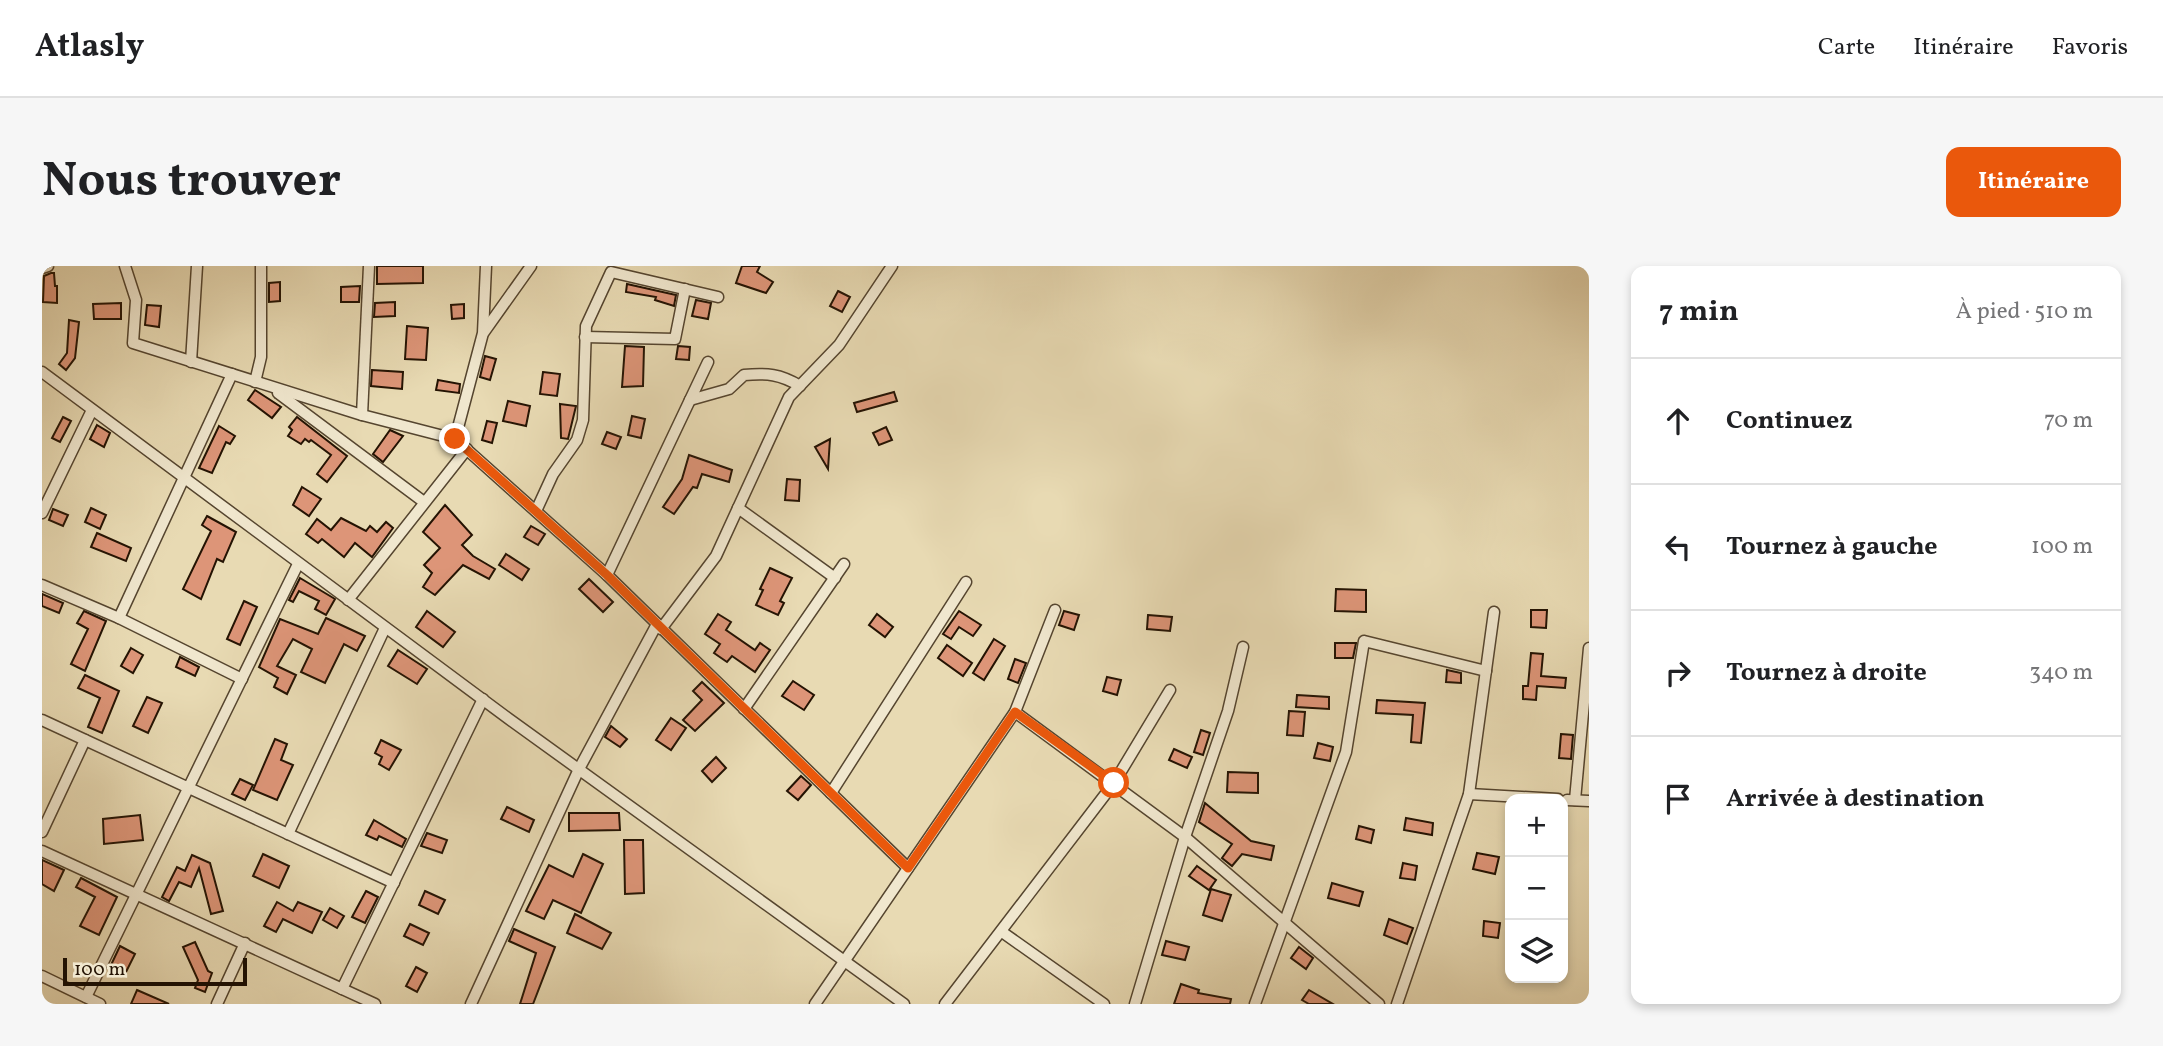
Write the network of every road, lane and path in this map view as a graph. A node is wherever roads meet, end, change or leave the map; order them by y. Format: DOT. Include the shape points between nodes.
graph roads {
  1 [pos="48,266"];
  2 [pos="125,266"];
  3 [pos="197,266"];
  4 [pos="261,266"];
  5 [pos="369,266"];
  6 [pos="486,266"];
  7 [pos="531,266"];
  8 [pos="892,266"];
  9 [pos="42,268"];
  10 [pos="685,289"];
  11 [pos="718,297"];
  12 [pos="483,333"];
  13 [pos="585,337"];
  14 [pos="191,362"];
  15 [pos="708,362"];
  16 [pos="42,372"];
  17 [pos="232,374"];
  18 [pos="255,382"];
  19 [pos="800,386"];
  20 [pos="270,387"];
  21 [pos="690,400"];
  22 [pos="92,410"];
  23 [pos="362,415"];
  24 [pos="455,439"];
  25 [pos="467,449"];
  26 [pos="184,478"];
  27 [pos="424,502"];
  28 [pos="738,508"];
  29 [pos="536,511"];
  30 [pos="42,513"];
  31 [pos="298,564"];
  32 [pos="844,564"];
  33 [pos="607,575"];
  34 [pos="835,578"];
  35 [pos="966,582"];
  36 [pos="42,585"];
  37 [pos="348,600"];
  38 [pos="1055,610"];
  39 [pos="1494,612"];
  40 [pos="119,618"];
  41 [pos="659,626"];
  42 [pos="386,628"];
  43 [pos="1243,646"];
  44 [pos="1589,648"];
  45 [pos="1486,671"];
  46 [pos="1588,676"];
  47 [pos="242,679"];
  48 [pos="1170,690"];
  49 [pos="483,699"];
  50 [pos="744,709"];
  51 [pos="1015,712"];
  52 [pos="42,720"];
  53 [pos="85,740"];
  54 [pos="579,769"];
  55 [pos="1114,783"];
  56 [pos="189,788"];
  57 [pos="831,793"];
  58 [pos="1469,794"];
  59 [pos="1505,796"];
  60 [pos="1569,800"];
  61 [pos="1589,801"];
  62 [pos="42,832"];
  63 [pos="288,834"];
  64 [pos="1185,837"];
  65 [pos="42,851"];
  66 [pos="908,868"];
  67 [pos="394,883"];
  68 [pos="138,893"];
  69 [pos="1283,922"];
  70 [pos="1002,932"];
  71 [pos="245,943"];
  72 [pos="844,960"];
  73 [pos="42,976"];
  74 [pos="342,989"];
  75 [pos="86,998"];
  76 [pos="100,1004"];
  77 [pos="217,1004"];
  78 [pos="374,1004"];
  79 [pos="471,1004"];
  80 [pos="815,1004"];
  81 [pos="904,1004"];
  82 [pos="945,1004"];
  83 [pos="1104,1004"];
  84 [pos="1135,1004"];
  85 [pos="1255,1004"];
  86 [pos="1379,1004"];
  87 [pos="1397,1004"];
  1 -- 9 [label="street"];
  2 -- 14 [label="street" via="136,300 133,343"];
  3 -- 14 [label="street"];
  4 -- 18 [label="street" via="261,357"];
  5 -- 23 [label="street"];
  6 -- 12 [label="street"];
  7 -- 12 [label="street"];
  8 -- 19 [label="street" via="839,345"];
  10 -- 11 [label="street"];
  10 -- 13 [label="street" via="674,339"];
  10 -- 13 [label="street" via="611,272"];
  12 -- 24 [label="street"];
  13 -- 29 [label="street" via="583,420 577,440 553,474"];
  14 -- 17 [label="street"];
  15 -- 21 [label="street"];
  16 -- 22 [label="street"];
  17 -- 18 [label="street"];
  17 -- 26 [label="street"];
  18 -- 20 [label="street"];
  19 -- 21 [label="street" via="771,373 744,375 729,389"];
  19 -- 28 [label="street" via="789,397"];
  20 -- 23 [label="street"];
  20 -- 27 [label="street"];
  21 -- 33 [label="street"];
  22 -- 26 [label="street"];
  22 -- 30 [label="street"];
  23 -- 24 [label="street"];
  24 -- 25 [label="street"];
  25 -- 27 [label="street"];
  25 -- 29 [label="street"];
  26 -- 31 [label="street"];
  26 -- 40 [label="street"];
  27 -- 37 [label="street"];
  28 -- 34 [label="street"];
  28 -- 41 [label="street" via="716,556"];
  29 -- 33 [label="street"];
  31 -- 37 [label="street"];
  31 -- 47 [label="street"];
  32 -- 34 [label="street"];
  33 -- 41 [label="street"];
  34 -- 50 [label="street"];
  35 -- 57 [label="street"];
  36 -- 40 [label="street"];
  37 -- 42 [label="street"];
  38 -- 51 [label="street"];
  39 -- 45 [label="street"];
  40 -- 47 [label="street"];
  41 -- 50 [label="street"];
  41 -- 54 [label="street"];
  42 -- 49 [label="street"];
  42 -- 63 [label="street"];
  43 -- 64 [label="street" via="1228,711"];
  44 -- 46 [label="street"];
  45 -- 58 [label="street"];
  45 -- 69 [label="street" via="1364,641 1346,752"];
  46 -- 60 [label="street"];
  47 -- 56 [label="street"];
  48 -- 55 [label="street"];
  49 -- 54 [label="street"];
  49 -- 67 [label="street"];
  50 -- 57 [label="street"];
  51 -- 55 [label="street"];
  51 -- 66 [label="street"];
  52 -- 53 [label="street"];
  53 -- 56 [label="street"];
  53 -- 62 [label="street"];
  54 -- 72 [label="street"];
  54 -- 79 [label="street"];
  55 -- 64 [label="street"];
  55 -- 70 [label="street"];
  56 -- 63 [label="street"];
  56 -- 68 [label="street"];
  57 -- 66 [label="street"];
  58 -- 59 [label="street"];
  58 -- 87 [label="street"];
  60 -- 61 [label="street"];
  63 -- 67 [label="street"];
  64 -- 69 [label="street"];
  64 -- 84 [label="street"];
  65 -- 68 [label="street"];
  66 -- 72 [label="street"];
  67 -- 74 [label="street"];
  68 -- 71 [label="street"];
  68 -- 75 [label="street"];
  69 -- 85 [label="street"];
  69 -- 86 [label="street"];
  70 -- 82 [label="street"];
  70 -- 83 [label="street"];
  71 -- 74 [label="street"];
  71 -- 77 [label="street"];
  72 -- 80 [label="street"];
  72 -- 81 [label="street"];
  73 -- 75 [label="street"];
  74 -- 78 [label="street"];
  75 -- 76 [label="street"];
}
